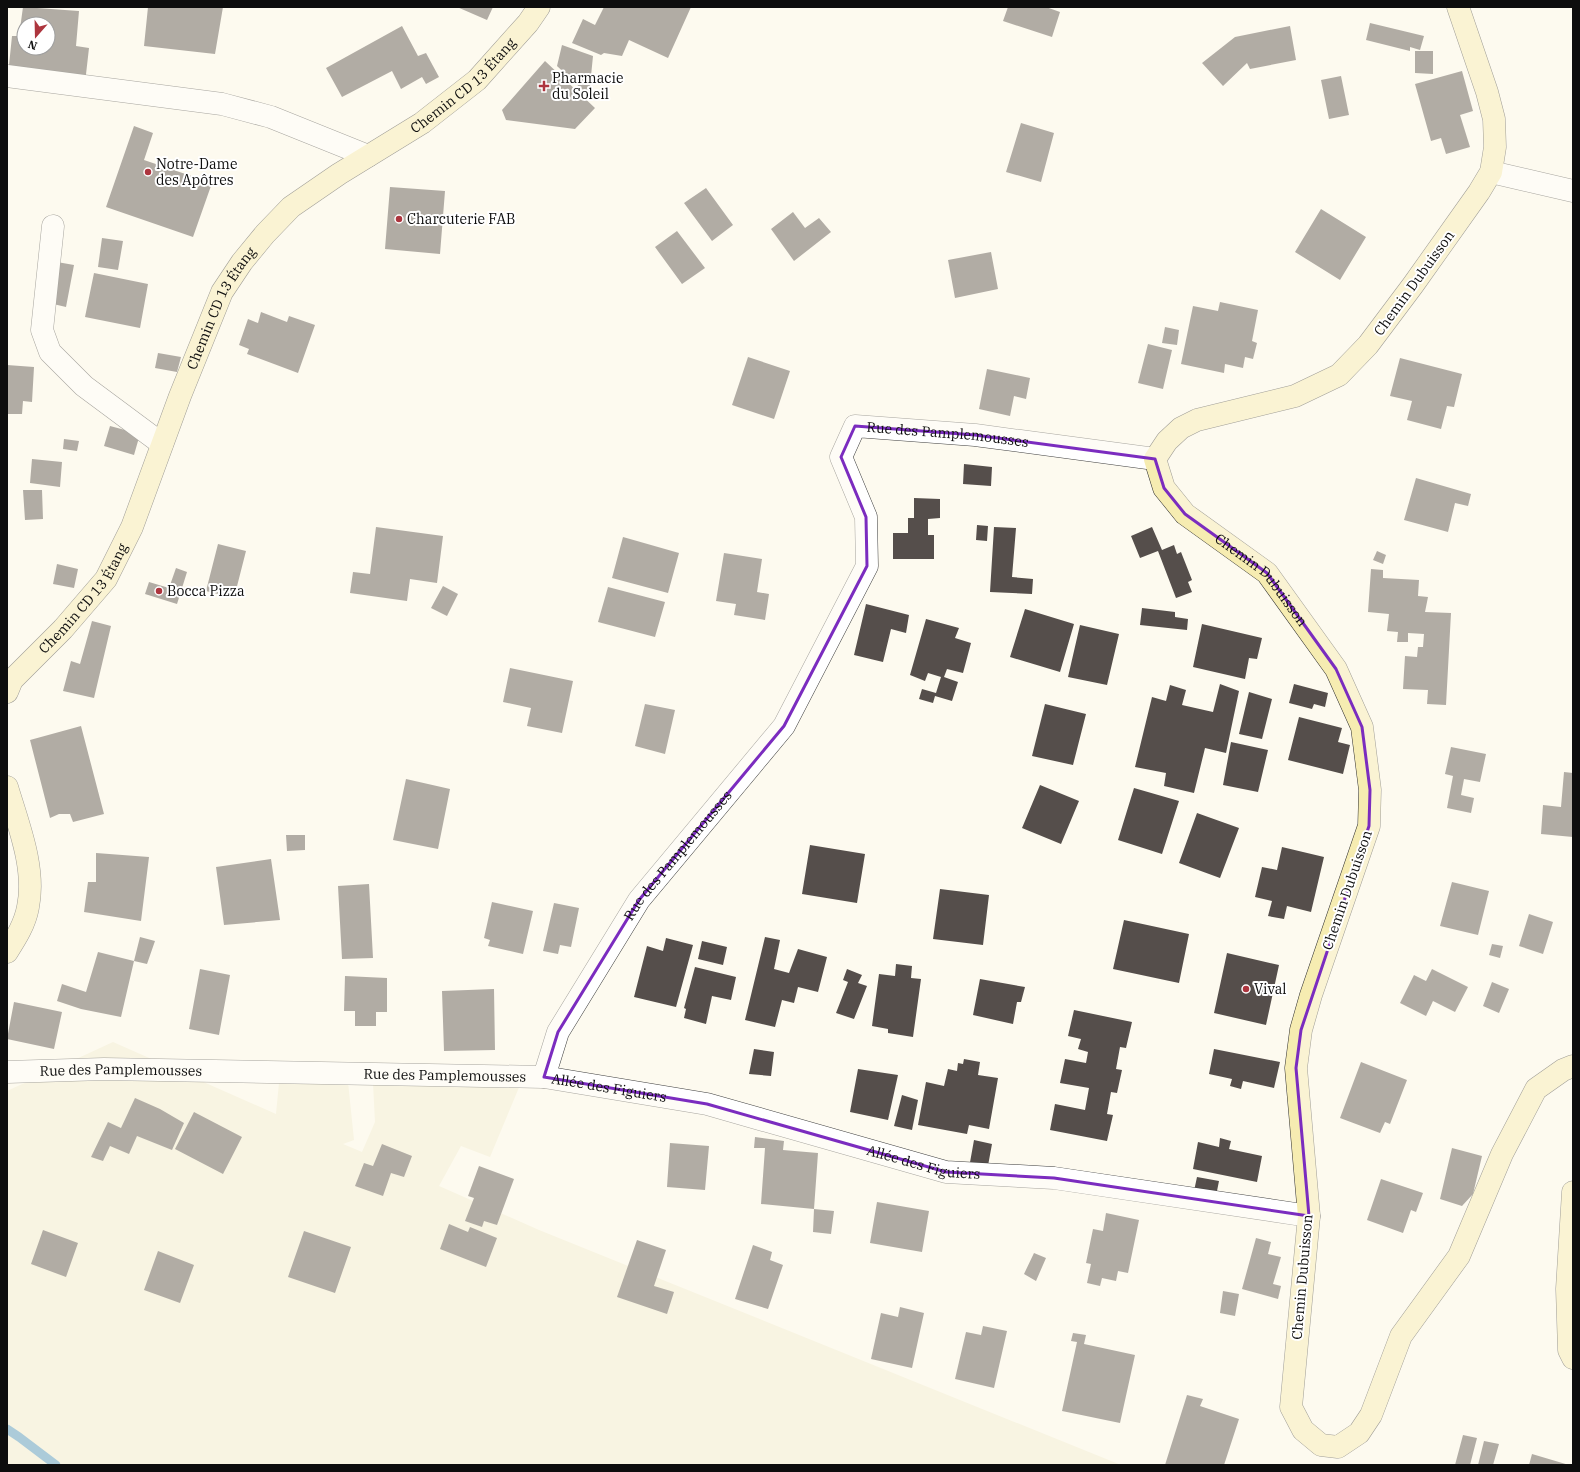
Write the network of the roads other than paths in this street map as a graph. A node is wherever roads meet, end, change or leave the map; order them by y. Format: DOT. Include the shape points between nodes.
graph roads {
  1 [pos="539,7"];
  2 [pos="1458,7"];
  3 [pos="7,76"];
  4 [pos="368,156"];
  5 [pos="1491,172"];
  6 [pos="1573,191"];
  7 [pos="53,226"];
  8 [pos="162,444"];
  9 [pos="1156,459"];
  10 [pos="7,692"];
  11 [pos="7,787"];
  12 [pos="7,952"];
  13 [pos="1573,1066"];
  14 [pos="7,1072"];
  15 [pos="544,1077"];
  16 [pos="1573,1192"];
  17 [pos="1309,1216"];
  18 [pos="1573,1358"];
  1 -- 4 [label="main road, Chemin CD 13 Étang" via="477,80 422,123"];
  2 -- 5 [label="main road, Chemin Dubuisson" via="1494,119 1496,147"];
  3 -- 4 [label="street" via="222,104 271,118"];
  4 -- 8 [label="main road, Chemin CD 13 Étang" via="291,207 242,262 222,292"];
  5 -- 6 [label="street"];
  5 -- 9 [label="main road, Chemin Dubuisson" via="1413,285 1368,344 1338,375 1295,396 1197,420 1181,428 1171,437"];
  7 -- 8 [label="street" via="42,330 50,352 84,386"];
  8 -- 10 [label="main road, Chemin CD 13 Étang" via="132,527 106,579 12,680"];
  9 -- 15 [label="street, Rue des Pamplemousses" via="975,435 855,426 841,457 866,517 867,566 784,726 639,900 558,1032"];
  9 -- 17 [label="main road, Chemin Dubuisson" via="1164,488 1185,514 1267,574 1336,669 1362,728 1370,790 1369,826 1311,994 1301,1030 1296,1068"];
  11 -- 12 [label="main road" via="24,839 30,883 28,908 18,935"];
  13 -- 17 [label="main road, Chemin Dubuisson" via="1536,1089 1502,1154 1458,1256 1402,1336 1371,1415 1359,1433 1338,1447 1321,1445 1303,1430 1291,1407"];
  14 -- 15 [label="street, Rue des Pamplemousses" via="104,1069"];
  15 -- 17 [label="street, Allée des Figuiers" via="707,1104 946,1172 1054,1178"];
  16 -- 18 [label="main road" via="1567,1289 1569,1350"];
}
